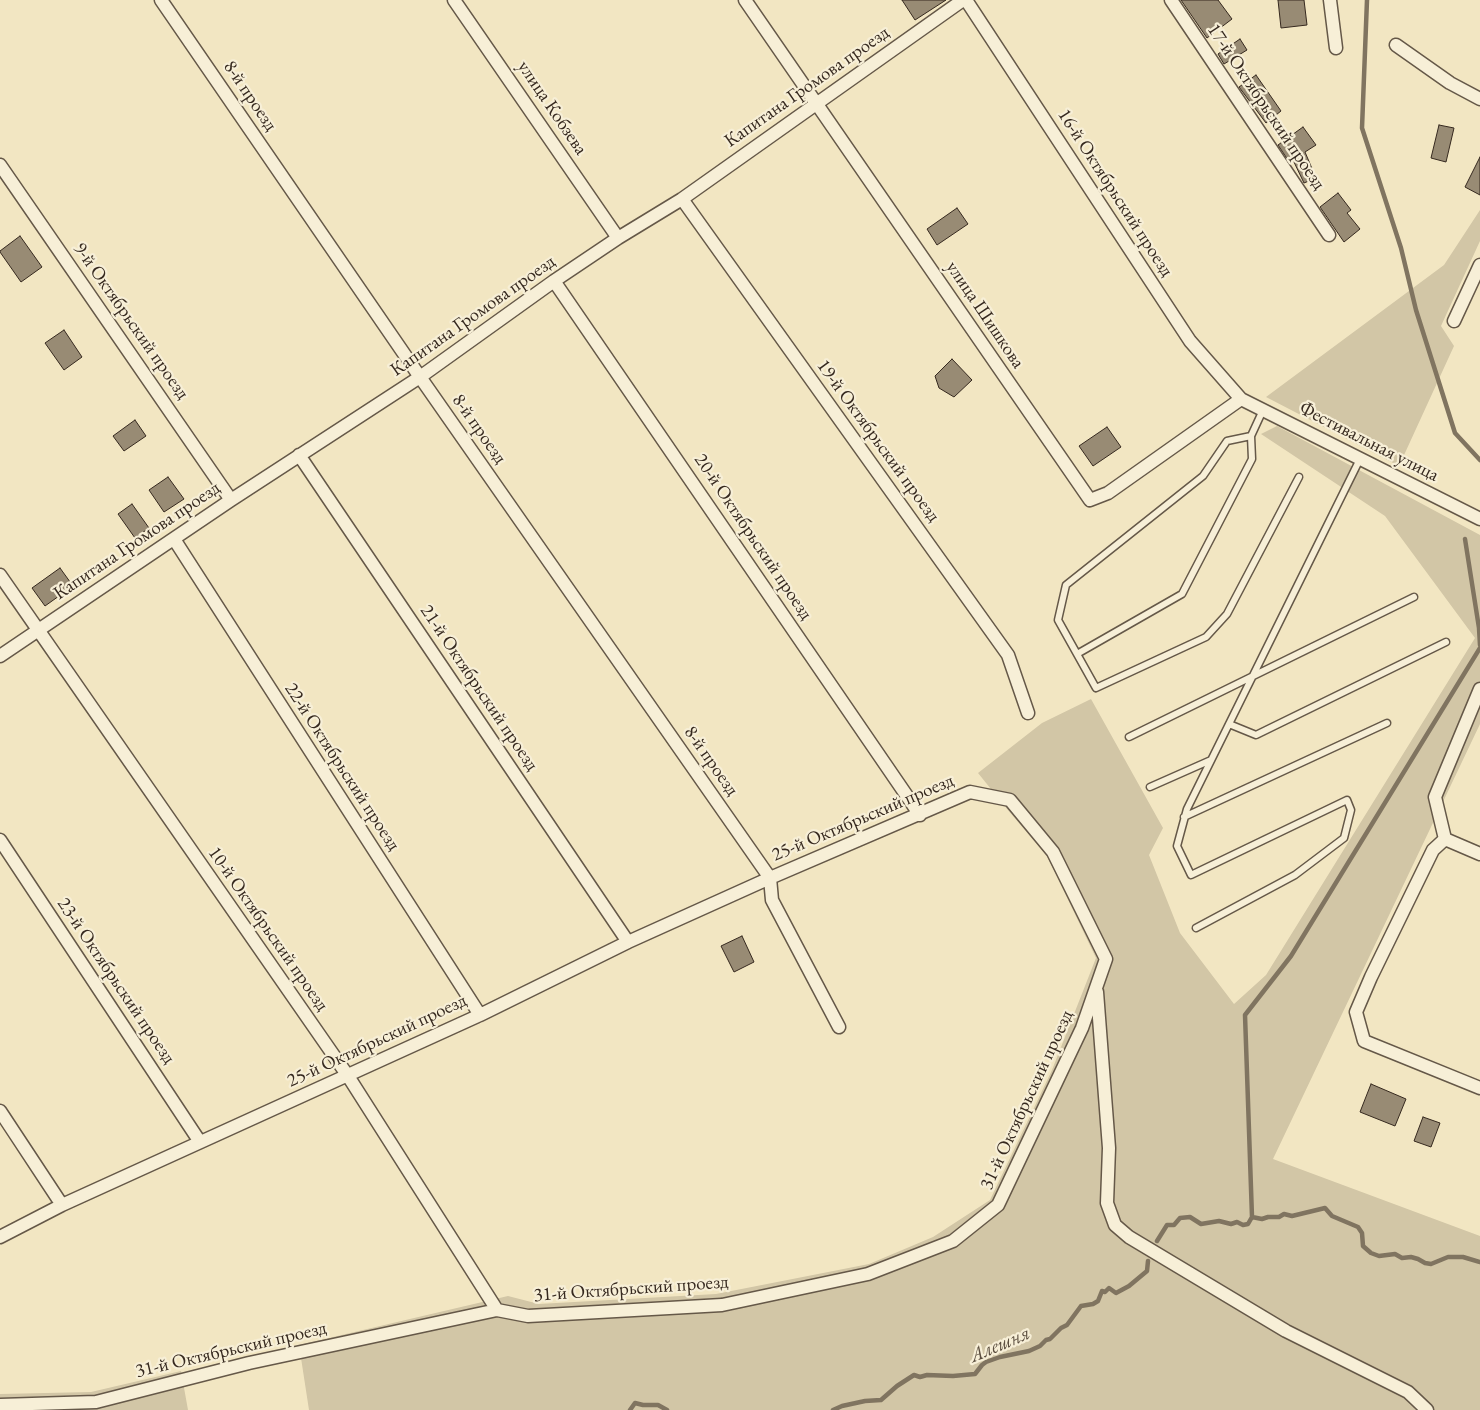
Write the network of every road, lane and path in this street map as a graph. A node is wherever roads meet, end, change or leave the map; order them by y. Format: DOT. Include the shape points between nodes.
graph roads {
  1 [pos="161,0"];
  2 [pos="454,0"];
  3 [pos="745,0"];
  4 [pos="964,0"];
  5 [pos="1171,0"];
  6 [pos="1330,0"];
  7 [pos="1396,45"];
  8 [pos="1336,48"];
  9 [pos="1480,100"];
  10 [pos="817,103"];
  11 [pos="0,164"];
  12 [pos="682,199"];
  13 [pos="1328,235"];
  14 [pos="618,238"];
  15 [pos="1480,265"];
  16 [pos="554,281"];
  17 [pos="1454,321"];
  18 [pos="420,378"];
  19 [pos="1241,399"];
  20 [pos="1263,410"];
  21 [pos="1251,436"];
  22 [pos="299,455"];
  23 [pos="1360,459"];
  24 [pos="1299,476"];
  25 [pos="231,500"];
  26 [pos="1480,520"];
  27 [pos="174,539"];
  28 [pos="0,575"];
  29 [pos="1414,597"];
  30 [pos="37,630"];
  31 [pos="1446,642"];
  32 [pos="1077,654"];
  33 [pos="0,656"];
  34 [pos="1253,676"];
  35 [pos="1480,689"];
  36 [pos="1028,712"];
  37 [pos="1387,723"];
  38 [pos="1229,724"];
  39 [pos="1129,737"];
  40 [pos="1211,760"];
  41 [pos="1150,787"];
  42 [pos="970,792"];
  43 [pos="920,815"];
  44 [pos="1184,817"];
  45 [pos="1445,839"];
  46 [pos="0,840"];
  47 [pos="1480,854"];
  48 [pos="770,878"];
  49 [pos="1196,928"];
  50 [pos="628,942"];
  51 [pos="1097,987"];
  52 [pos="480,1015"];
  53 [pos="839,1027"];
  54 [pos="348,1076"];
  55 [pos="1480,1088"];
  56 [pos="0,1111"];
  57 [pos="200,1142"];
  58 [pos="62,1205"];
  59 [pos="0,1237"];
  60 [pos="497,1310"];
  61 [pos="0,1405"];
  62 [pos="1427,1410"];
  1 -- 18 [label="street, 8-й проезд"];
  2 -- 14 [label="street, улица Кобзева"];
  3 -- 10 [label="street, улица Шишкова"];
  4 -- 10 [label="street, Капитана Громова проезд"];
  4 -- 19 [label="street, 16-й Октябрьский проезд" via="1190,342"];
  5 -- 13 [label="street, 17-й Октябрьский проезд"];
  6 -- 8 [label="street"];
  7 -- 9 [label="street" via="1450,84"];
  10 -- 12 [label="street, Капитана Громова проезд"];
  10 -- 19 [label="street, улица Шишкова" via="1090,500 1108,492"];
  11 -- 25 [label="street, 9-й Октябрьский проезд"];
  12 -- 14 [label="street, Капитана Громова проезд"];
  12 -- 36 [label="street, 19-й Октябрьский проезд" via="1008,655"];
  14 -- 16 [label="street, Капитана Громова проезд"];
  15 -- 17 [label="street"];
  16 -- 18 [label="street, Капитана Громова проезд"];
  16 -- 43 [label="street, 20-й Октябрьский проезд"];
  18 -- 22 [label="street, Капитана Громова проезд"];
  18 -- 48 [label="street, 8-й проезд"];
  19 -- 20 [label="street, Фестивальная улица"];
  20 -- 21 [label="lane"];
  20 -- 23 [label="street, Фестивальная улица"];
  21 -- 32 [label="lane" via="1252,459 1182,594"];
  21 -- 32 [label="lane" via="1227,442 1203,476 1066,585 1058,620"];
  22 -- 25 [label="street, Капитана Громова проезд"];
  22 -- 50 [label="street, 21-й Октябрьский проезд"];
  23 -- 26 [label="street, Фестивальная улица"];
  23 -- 34 [label="lane"];
  24 -- 32 [label="lane" via="1227,614 1206,637 1096,688"];
  25 -- 27 [label="street, Капитана Громова проезд"];
  27 -- 30 [label="street, Капитана Громова проезд"];
  27 -- 52 [label="street, 22-й Октябрьский проезд"];
  28 -- 30 [label="street, 10-й Октябрьский проезд"];
  29 -- 34 [label="lane"];
  30 -- 33 [label="street, Капитана Громова проезд"];
  30 -- 54 [label="street, 10-й Октябрьский проезд"];
  31 -- 38 [label="lane" via="1256,735"];
  34 -- 38 [label="lane"];
  34 -- 39 [label="lane"];
  35 -- 45 [label="street" via="1435,797"];
  37 -- 44 [label="lane"];
  38 -- 40 [label="lane"];
  40 -- 41 [label="lane"];
  40 -- 44 [label="lane"];
  42 -- 43 [label="street, 25-й Октябрьский проезд"];
  42 -- 51 [label="street, 31-й Октябрьский проезд" via="1010,800 1053,852 1106,959"];
  43 -- 48 [label="street, 25-й Октябрьский проезд"];
  44 -- 49 [label="lane" via="1177,846 1191,875 1348,800 1351,810 1344,838 1295,875"];
  45 -- 47 [label="street"];
  45 -- 55 [label="street" via="1433,850 1356,1012 1364,1041"];
  46 -- 57 [label="street, 23-й Октябрьский проезд"];
  48 -- 50 [label="street, 25-й Октябрьский проезд"];
  48 -- 53 [label="street, 25-й Октябрьский проезд" via="772,900"];
  50 -- 52 [label="street, 25-й Октябрьский проезд"];
  51 -- 60 [label="street, 31-й Октябрьский проезд" via="1082,1028 998,1206 953,1240 868,1274 722,1305 528,1316"];
  51 -- 62 [label="street" via="1109,1148 1107,1203 1115,1225 1129,1237 1286,1330 1408,1392"];
  52 -- 54 [label="street, 25-й Октябрьский проезд"];
  54 -- 57 [label="street, 25-й Октябрьский проезд"];
  54 -- 60 [label="street, 10-й Октябрьский проезд"];
  56 -- 58 [label="street"];
  57 -- 58 [label="street, 25-й Октябрьский проезд"];
  58 -- 59 [label="street, 25-й Октябрьский проезд"];
  60 -- 61 [label="street, 31-й Октябрьский проезд" via="249,1363 96,1402"];
}
